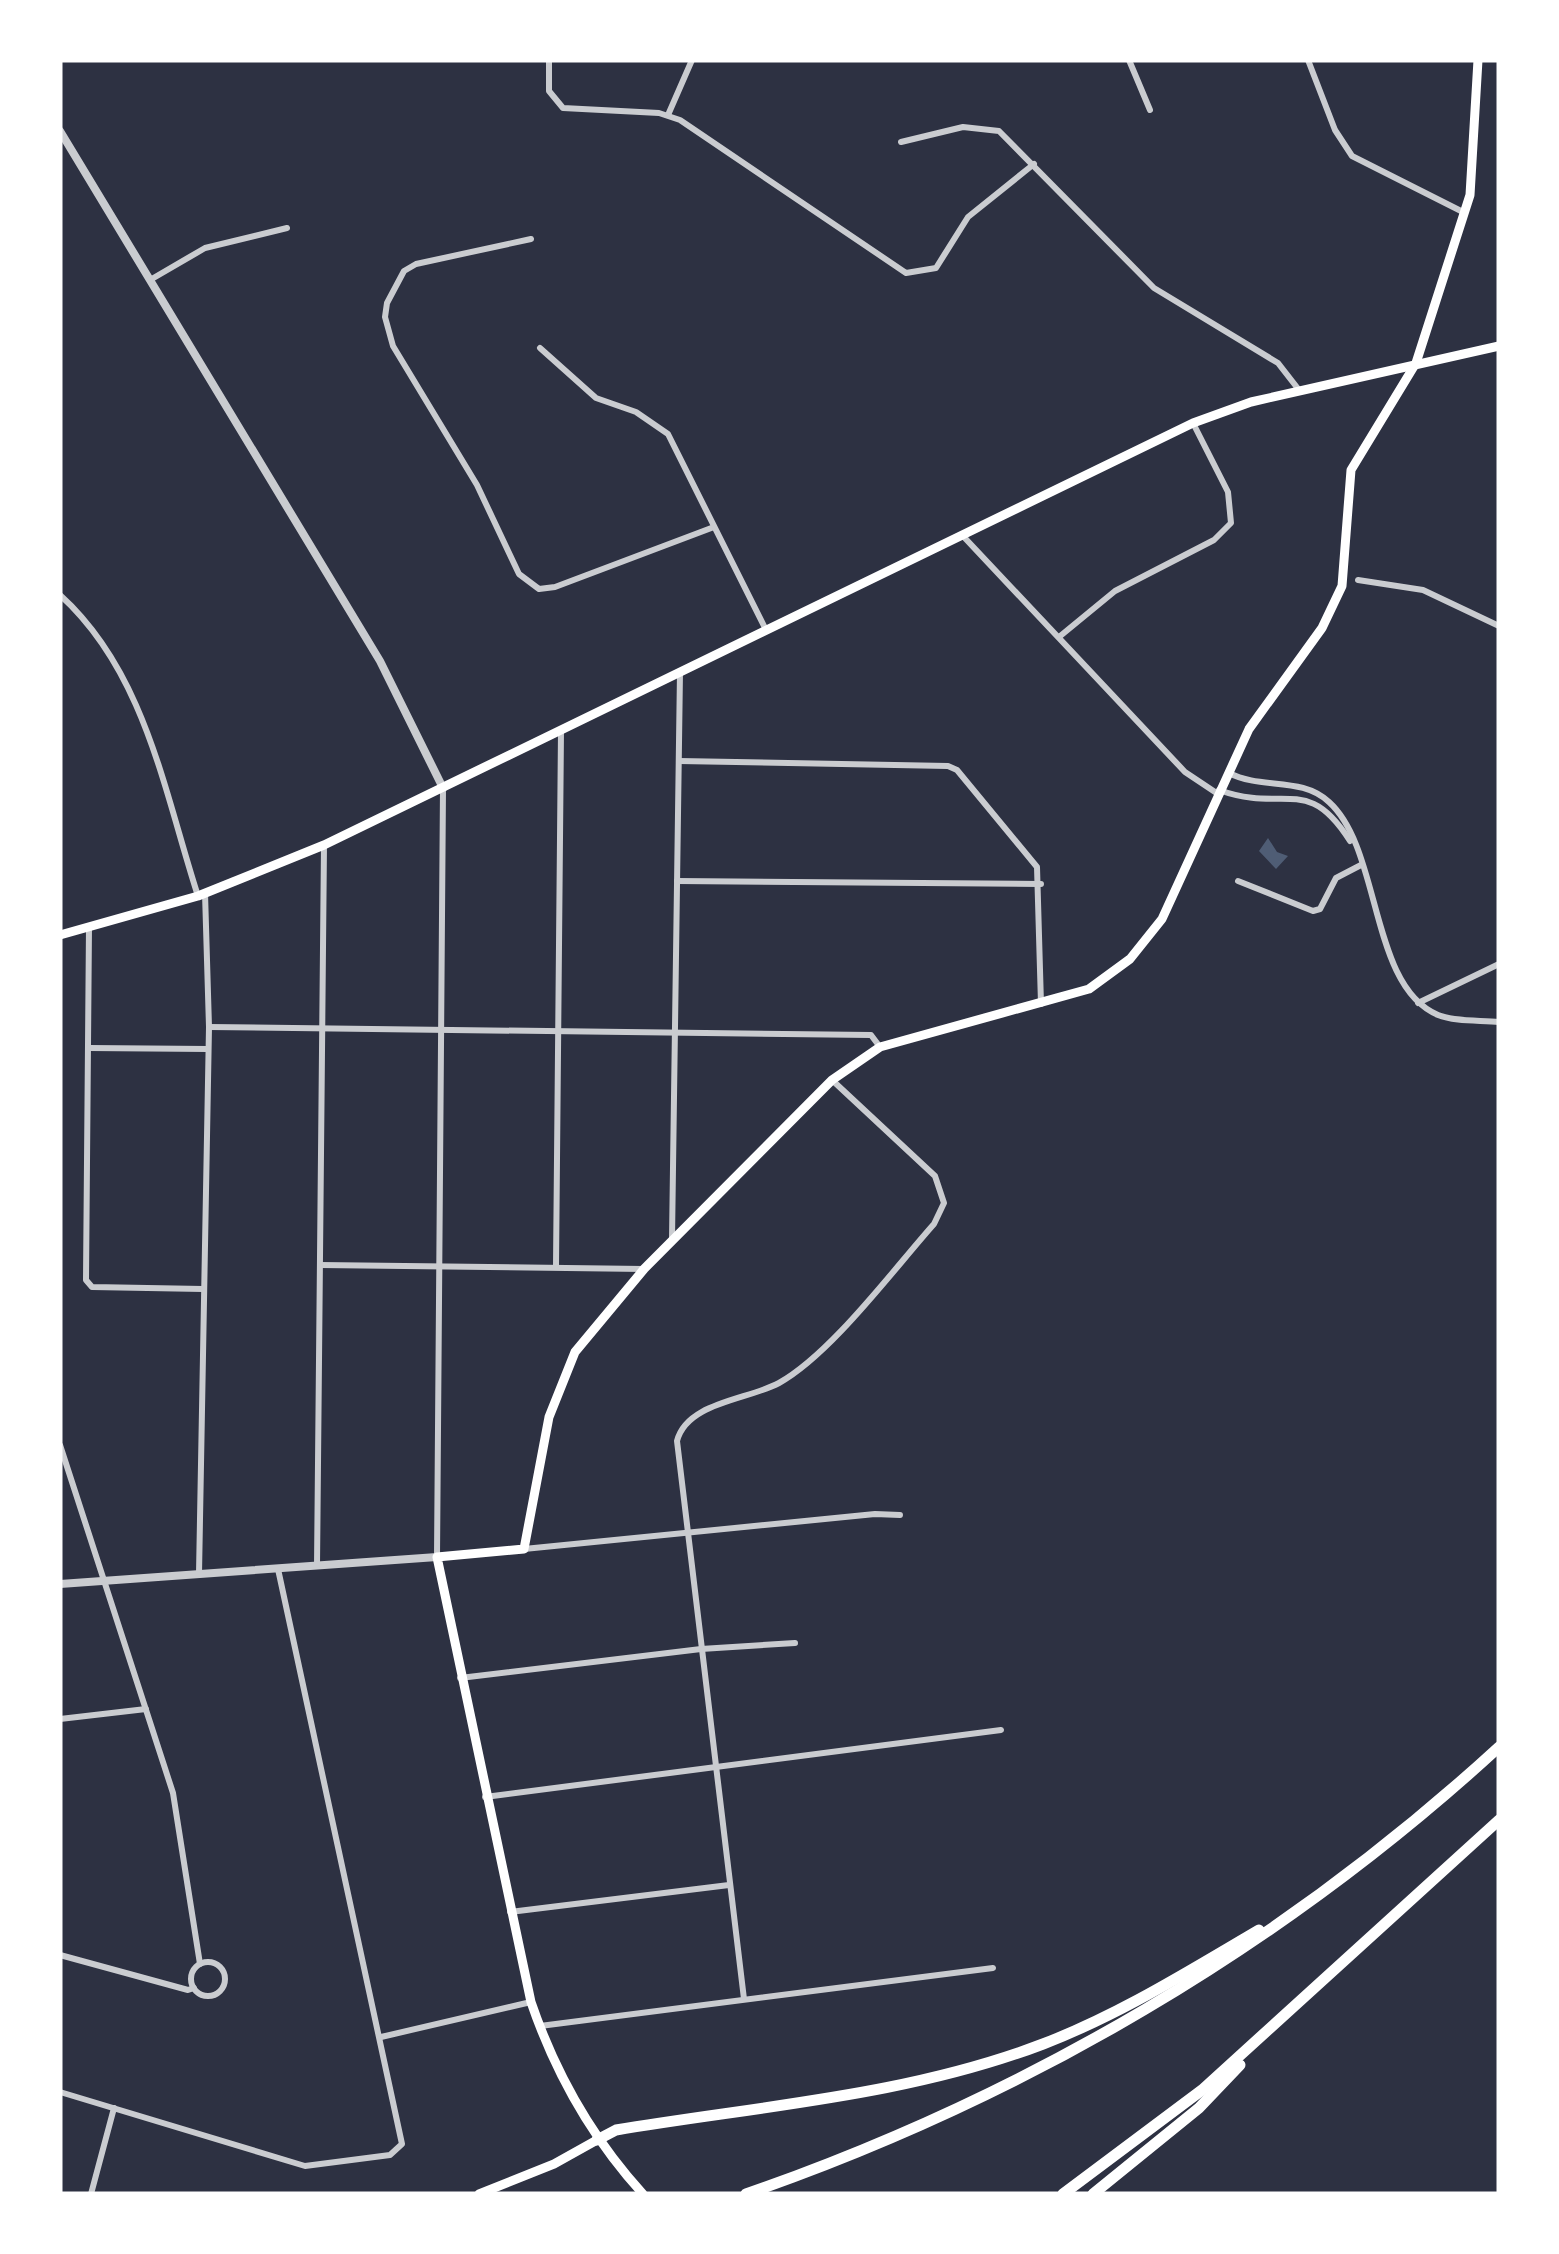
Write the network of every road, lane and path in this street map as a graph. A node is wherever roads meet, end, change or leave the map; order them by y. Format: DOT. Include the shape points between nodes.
graph roads {
  1 [pos="549,60"];
  2 [pos="692,60"];
  3 [pos="1129,60"];
  4 [pos="1308,60"];
  5 [pos="1478,60"];
  6 [pos="1150,110"];
  7 [pos="668,115"];
  8 [pos="60,131"];
  9 [pos="901,142"];
  10 [pos="1034,164"];
  11 [pos="1465,213"];
  12 [pos="287,228"];
  13 [pos="531,239"];
  14 [pos="150,280"];
  15 [pos="1499,346"];
  16 [pos="540,348"];
  17 [pos="1416,364"];
  18 [pos="1299,390"];
  19 [pos="1193,423"];
  20 [pos="714,526"];
  21 [pos="962,535"];
  22 [pos="1358,580"];
  23 [pos="60,595"];
  24 [pos="1499,626"];
  25 [pos="766,630"];
  26 [pos="1059,637"];
  27 [pos="680,672"];
  28 [pos="562,731"];
  29 [pos="680,761"];
  30 [pos="1228,772"];
  31 [pos="442,788"];
  32 [pos="1219,792"];
  33 [pos="324,846"];
  34 [pos="1356,851"];
  35 [pos="1361,865"];
  36 [pos="677,881"];
  37 [pos="1238,881"];
  38 [pos="1041,884"];
  39 [pos="202,895"];
  40 [pos="89,927"];
  41 [pos="60,935"];
  42 [pos="1499,964"];
  43 [pos="1418,1003"];
  44 [pos="1040,1004"];
  45 [pos="1499,1022"];
  46 [pos="209,1027"];
  47 [pos="325,1027"];
  48 [pos="442,1030"];
  49 [pos="557,1030"];
  50 [pos="676,1033"];
  51 [pos="880,1047"];
  52 [pos="88,1048"];
  53 [pos="208,1049"];
  54 [pos="832,1080"];
  55 [pos="672,1240"];
  56 [pos="437,1263"];
  57 [pos="320,1264"];
  58 [pos="556,1266"];
  59 [pos="644,1269"];
  60 [pos="203,1289"];
  61 [pos="60,1445"];
  62 [pos="900,1516"];
  63 [pos="685,1535"];
  64 [pos="524,1550"];
  65 [pos="437,1557"];
  66 [pos="317,1566"];
  67 [pos="278,1569"];
  68 [pos="199,1574"];
  69 [pos="103,1580"];
  70 [pos="60,1584"];
  71 [pos="795,1643"];
  72 [pos="700,1649"];
  73 [pos="459,1678"];
  74 [pos="146,1709"];
  75 [pos="60,1718"];
  76 [pos="1002,1730"];
  77 [pos="1495,1751"];
  78 [pos="715,1766"];
  79 [pos="484,1798"];
  80 [pos="1499,1820"];
  81 [pos="729,1884"];
  82 [pos="1327,1890"];
  83 [pos="509,1912"];
  84 [pos="60,1955"];
  85 [pos="200,1964"];
  86 [pos="993,1968"];
  87 [pos="194,1988"];
  88 [pos="744,1998"];
  89 [pos="531,2002"];
  90 [pos="1281,2020"];
  91 [pos="539,2026"];
  92 [pos="380,2037"];
  93 [pos="60,2092"];
  94 [pos="114,2108"];
  95 [pos="597,2140"];
  96 [pos="90,2194"];
  97 [pos="478,2194"];
  98 [pos="642,2194"];
  99 [pos="746,2194"];
  100 [pos="1063,2194"];
  101 [pos="1094,2194"];
  1 -- 7 [label="street" via="549,91 563,108"];
  2 -- 7 [label="street"];
  3 -- 6 [label="street"];
  4 -- 11 [label="street" via="1352,156"];
  5 -- 11 [label="main road" via="1474,172"];
  7 -- 10 [label="street" via="726,147 906,274 936,268 968,216"];
  8 -- 14 [label="street"];
  9 -- 10 [label="street" via="982,126 1007,136"];
  10 -- 18 [label="street" via="1154,288 1278,362"];
  11 -- 17 [label="main road"];
  12 -- 14 [label="street" via="205,248"];
  13 -- 20 [label="street" via="416,264 391,290 386,316 399,359 470,472 519,574 532,586 555,587"];
  14 -- 31 [label="street" via="380,662"];
  15 -- 17 [label="main road"];
  16 -- 20 [label="street" via="596,398 636,412 668,434"];
  17 -- 18 [label="main road"];
  17 -- 30 [label="main road" via="1351,470 1342,586 1332,610 1249,729"];
  18 -- 19 [label="main road"];
  19 -- 21 [label="main road"];
  19 -- 26 [label="street" via="1228,492 1231,524 1214,540 1115,592"];
  20 -- 25 [label="street"];
  21 -- 25 [label="main road"];
  21 -- 26 [label="street"];
  22 -- 24 [label="street" via="1423,590"];
  23 -- 39 [label="street" via="114,656 132,689"];
  25 -- 27 [label="main road"];
  26 -- 32 [label="street" via="1185,772"];
  27 -- 28 [label="main road"];
  27 -- 29 [label="street"];
  28 -- 31 [label="main road"];
  28 -- 49 [label="street"];
  29 -- 36 [label="street"];
  29 -- 38 [label="street" via="948,766 1033,860"];
  30 -- 32 [label="main road"];
  30 -- 34 [label="street" via="1246,782 1305,787 1320,795 1344,820"];
  31 -- 33 [label="main road"];
  31 -- 48 [label="street"];
  32 -- 34 [label="street" via="1257,801 1317,802"];
  32 -- 44 [label="main road" via="1175,896 1130,959 1089,989"];
  33 -- 39 [label="main road"];
  33 -- 47 [label="street"];
  34 -- 35 [label="street"];
  35 -- 37 [label="street" via="1336,878 1320,910"];
  35 -- 43 [label="street" via="1402,980"];
  36 -- 38 [label="street"];
  36 -- 50 [label="street"];
  38 -- 44 [label="street"];
  39 -- 40 [label="main road"];
  39 -- 46 [label="street"];
  40 -- 41 [label="main road"];
  40 -- 52 [label="street"];
  42 -- 43 [label="street"];
  43 -- 45 [label="street" via="1441,1016"];
  44 -- 51 [label="main road"];
  46 -- 47 [label="street"];
  46 -- 53 [label="street"];
  47 -- 48 [label="street"];
  47 -- 57 [label="street"];
  48 -- 49 [label="street"];
  48 -- 56 [label="street"];
  49 -- 50 [label="street"];
  49 -- 58 [label="street"];
  50 -- 51 [label="street" via="871,1035"];
  50 -- 55 [label="street"];
  51 -- 54 [label="main road"];
  52 -- 53 [label="street"];
  52 -- 60 [label="street" via="88,1285"];
  53 -- 60 [label="street"];
  54 -- 55 [label="main road"];
  54 -- 63 [label="street" via="936,1176 942,1210 800,1369 686,1421 676,1454"];
  55 -- 59 [label="main road"];
  56 -- 57 [label="street"];
  56 -- 58 [label="street"];
  56 -- 65 [label="street"];
  57 -- 66 [label="street"];
  58 -- 59 [label="street"];
  59 -- 64 [label="main road" via="588,1332 565,1370 549,1417"];
  60 -- 68 [label="street"];
  61 -- 69 [label="street"];
  62 -- 63 [label="street"];
  63 -- 64 [label="street"];
  63 -- 72 [label="street"];
  64 -- 65 [label="main road"];
  65 -- 66 [label="street"];
  65 -- 73 [label="main road"];
  66 -- 67 [label="street"];
  67 -- 68 [label="street"];
  67 -- 92 [label="street"];
  68 -- 69 [label="street"];
  69 -- 70 [label="street"];
  69 -- 74 [label="street"];
  71 -- 72 [label="street"];
  72 -- 73 [label="street"];
  72 -- 78 [label="street"];
  73 -- 79 [label="main road"];
  74 -- 75 [label="street"];
  74 -- 85 [label="street" via="178,1820"];
  76 -- 78 [label="street"];
  77 -- 82 [label="highway"];
  78 -- 79 [label="street"];
  78 -- 81 [label="street"];
  79 -- 83 [label="main road"];
  80 -- 90 [label="highway"];
  81 -- 83 [label="street"];
  81 -- 88 [label="street"];
  82 -- 95 [label="highway" via="1120,2010 1010,2056 916,2082 616,2130"];
  82 -- 99 [label="highway" via="1182,1988 1046,2066 905,2133"];
  83 -- 89 [label="main road"];
  84 -- 87 [label="street"];
  85 -- 87 [label="street"];
  85 -- 87 [label="street" via="220,1966 225,1982 212,1996"];
  86 -- 88 [label="street"];
  88 -- 91 [label="street"];
  89 -- 91 [label="main road"];
  89 -- 92 [label="street"];
  90 -- 100 [label="highway" via="1175,2113"];
  90 -- 101 [label="highway" via="1199,2108"];
  91 -- 95 [label="main road"];
  92 -- 94 [label="street" via="402,2133 399,2149 390,2155 305,2166"];
  93 -- 94 [label="street"];
  94 -- 96 [label="street"];
  95 -- 97 [label="main road"];
  95 -- 98 [label="main road"];
}
